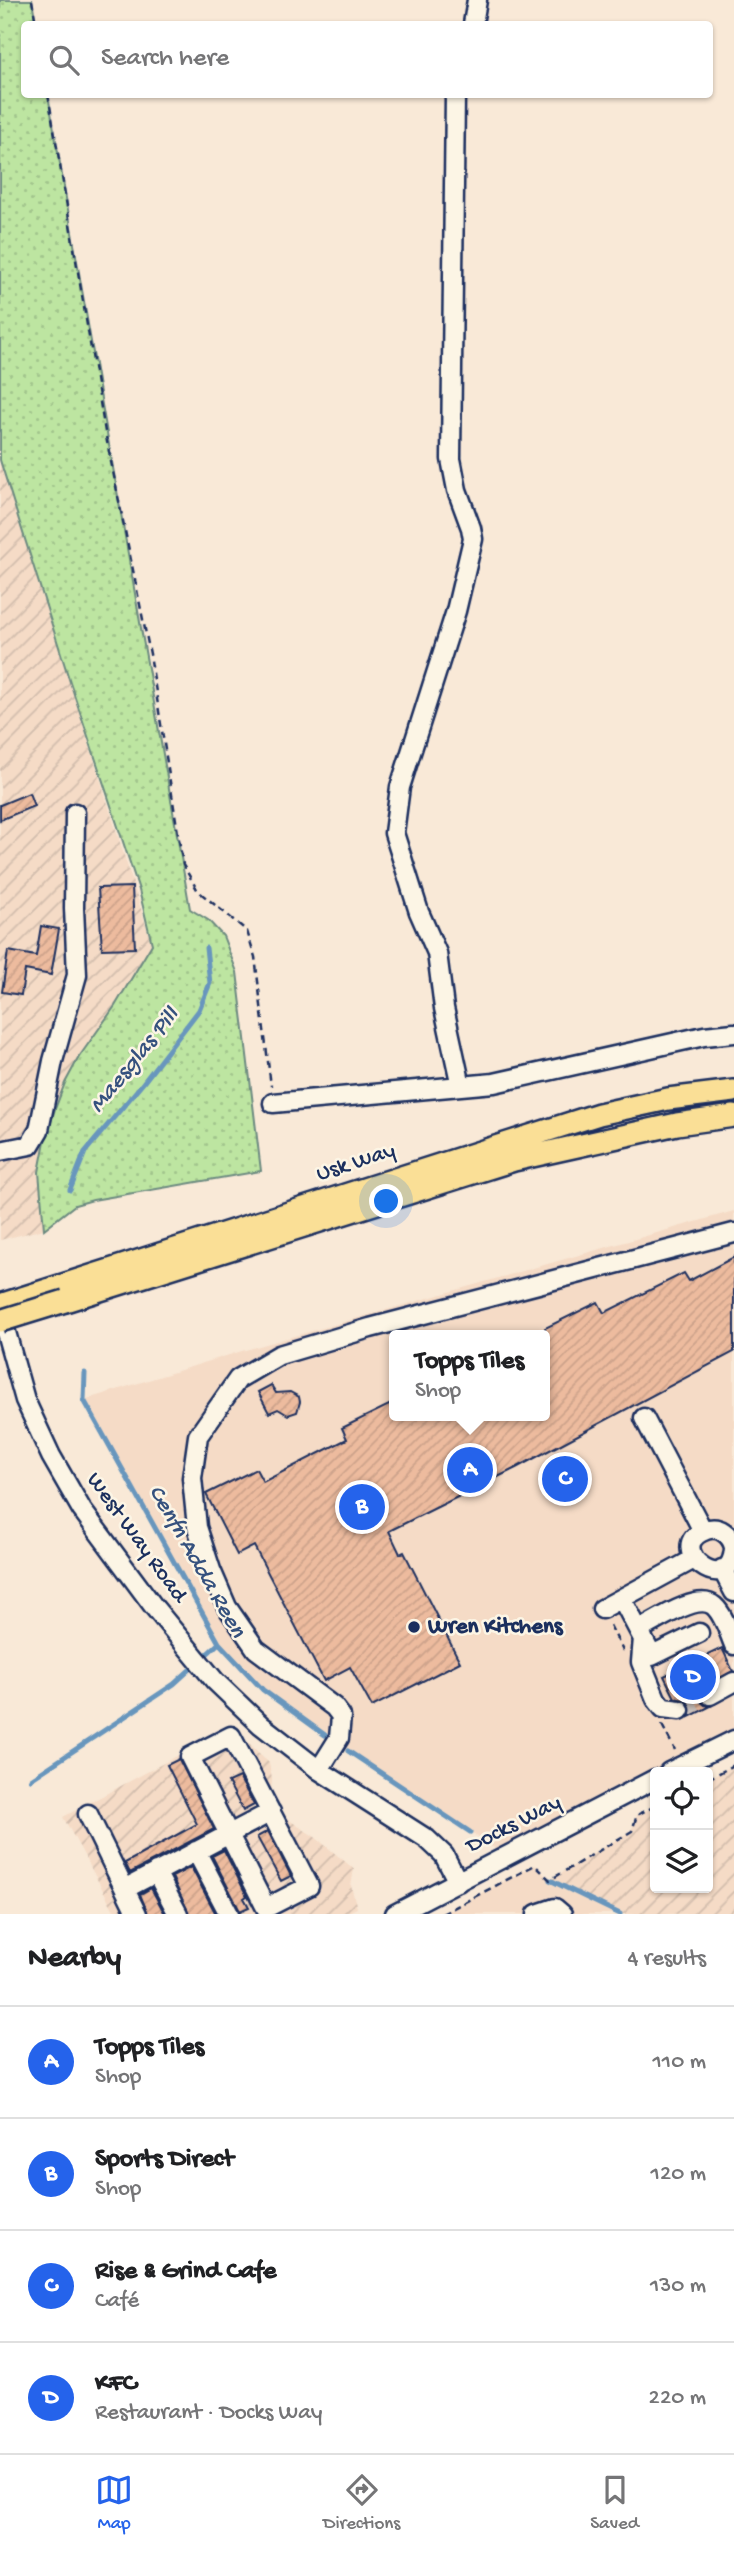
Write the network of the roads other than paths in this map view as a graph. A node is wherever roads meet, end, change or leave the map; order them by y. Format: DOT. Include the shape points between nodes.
graph roads {
  1 [pos="477,0"];
  2 [pos="474,21"];
  3 [pos="455,98"];
  4 [pos="75,813"];
  5 [pos="734,1033"];
  6 [pos="461,1086"];
  7 [pos="734,1091"];
  8 [pos="272,1103"];
  9 [pos="734,1116"];
  10 [pos="0,1151"];
  11 [pos="734,1233"];
  12 [pos="64,1293"];
  13 [pos="0,1305"];
  14 [pos="0,1311"];
  15 [pos="0,1321"];
  16 [pos="644,1418"];
  17 [pos="703,1531"];
  18 [pos="734,1545"];
  19 [pos="694,1559"];
  20 [pos="722,1569"];
  21 [pos="734,1592"];
  22 [pos="622,1599"];
  23 [pos="602,1609"];
  24 [pos="699,1633"];
  25 [pos="641,1634"];
  26 [pos="734,1645"];
  27 [pos="734,1682"];
  28 [pos="710,1695"];
  29 [pos="680,1710"];
  30 [pos="734,1740"];
  31 [pos="679,1767"];
  32 [pos="319,1770"];
  33 [pos="650,1782"];
  34 [pos="271,1812"];
  35 [pos="88,1814"];
  36 [pos="229,1834"];
  37 [pos="196,1851"];
  38 [pos="156,1872"];
  39 [pos="458,1882"];
  40 [pos="125,1889"];
  41 [pos="268,1911"];
  42 [pos="138,1914"];
  43 [pos="178,1914"];
  44 [pos="229,1914"];
  45 [pos="395,1914"];
  46 [pos="537,1914"];
  47 [pos="562,1914"];
  1 -- 2 [label="street"];
  3 -- 6 [label="street" via="451,458 472,540 456,611 400,787 394,832 437,953"];
  4 -- 10 [label="street" via="77,975 52,1061 39,1130 30,1145"];
  5 -- 6 [label="street"];
  6 -- 8 [label="street"];
  7 -- 12 [label="main road, Usk Way" via="599,1114 501,1143"];
  9 -- 12 [label="main road, Usk Way" via="514,1160"];
  11 -- 32 [label="street" via="331,1339 279,1355 238,1379 198,1436 192,1478 197,1527 227,1607 256,1649 341,1716 340,1738"];
  12 -- 13 [label="main road, Usk Way"];
  12 -- 15 [label="main road, Usk Way, bridge"];
  14 -- 32 [label="street, West Way Road" via="25,1400 82,1510 215,1681 261,1725"];
  16 -- 17 [label="street"];
  17 -- 18 [label="street" via="717,1529"];
  17 -- 19 [label="street" via="694,1540"];
  18 -- 20 [label="street" via="732,1560"];
  19 -- 20 [label="street" via="703,1569"];
  19 -- 22 [label="street"];
  20 -- 21 [label="street"];
  22 -- 23 [label="street"];
  22 -- 25 [label="street"];
  24 -- 25 [label="street" via="652,1656"];
  25 -- 26 [label="street" via="686,1606 705,1602 721,1615"];
  25 -- 29 [label="street" via="641,1662 656,1699 663,1708"];
  27 -- 28 [label="street"];
  30 -- 31 [label="street"];
  32 -- 39 [label="street, West Way Road" via="427,1839 444,1855"];
  33 -- 39 [label="street, Docks Way"];
  34 -- 36 [label="street"];
  34 -- 36 [label="street" via="231,1736 190,1758"];
  34 -- 41 [label="street" via="309,1886"];
  35 -- 40 [label="street"];
  36 -- 37 [label="street"];
  36 -- 41 [label="street"];
  37 -- 38 [label="street"];
  37 -- 44 [label="street"];
  38 -- 40 [label="street"];
  38 -- 43 [label="street"];
  39 -- 45 [label="street, Docks Way"];
  40 -- 42 [label="street"];
  46 -- 47 [label="street" via="555,1908"];
}
